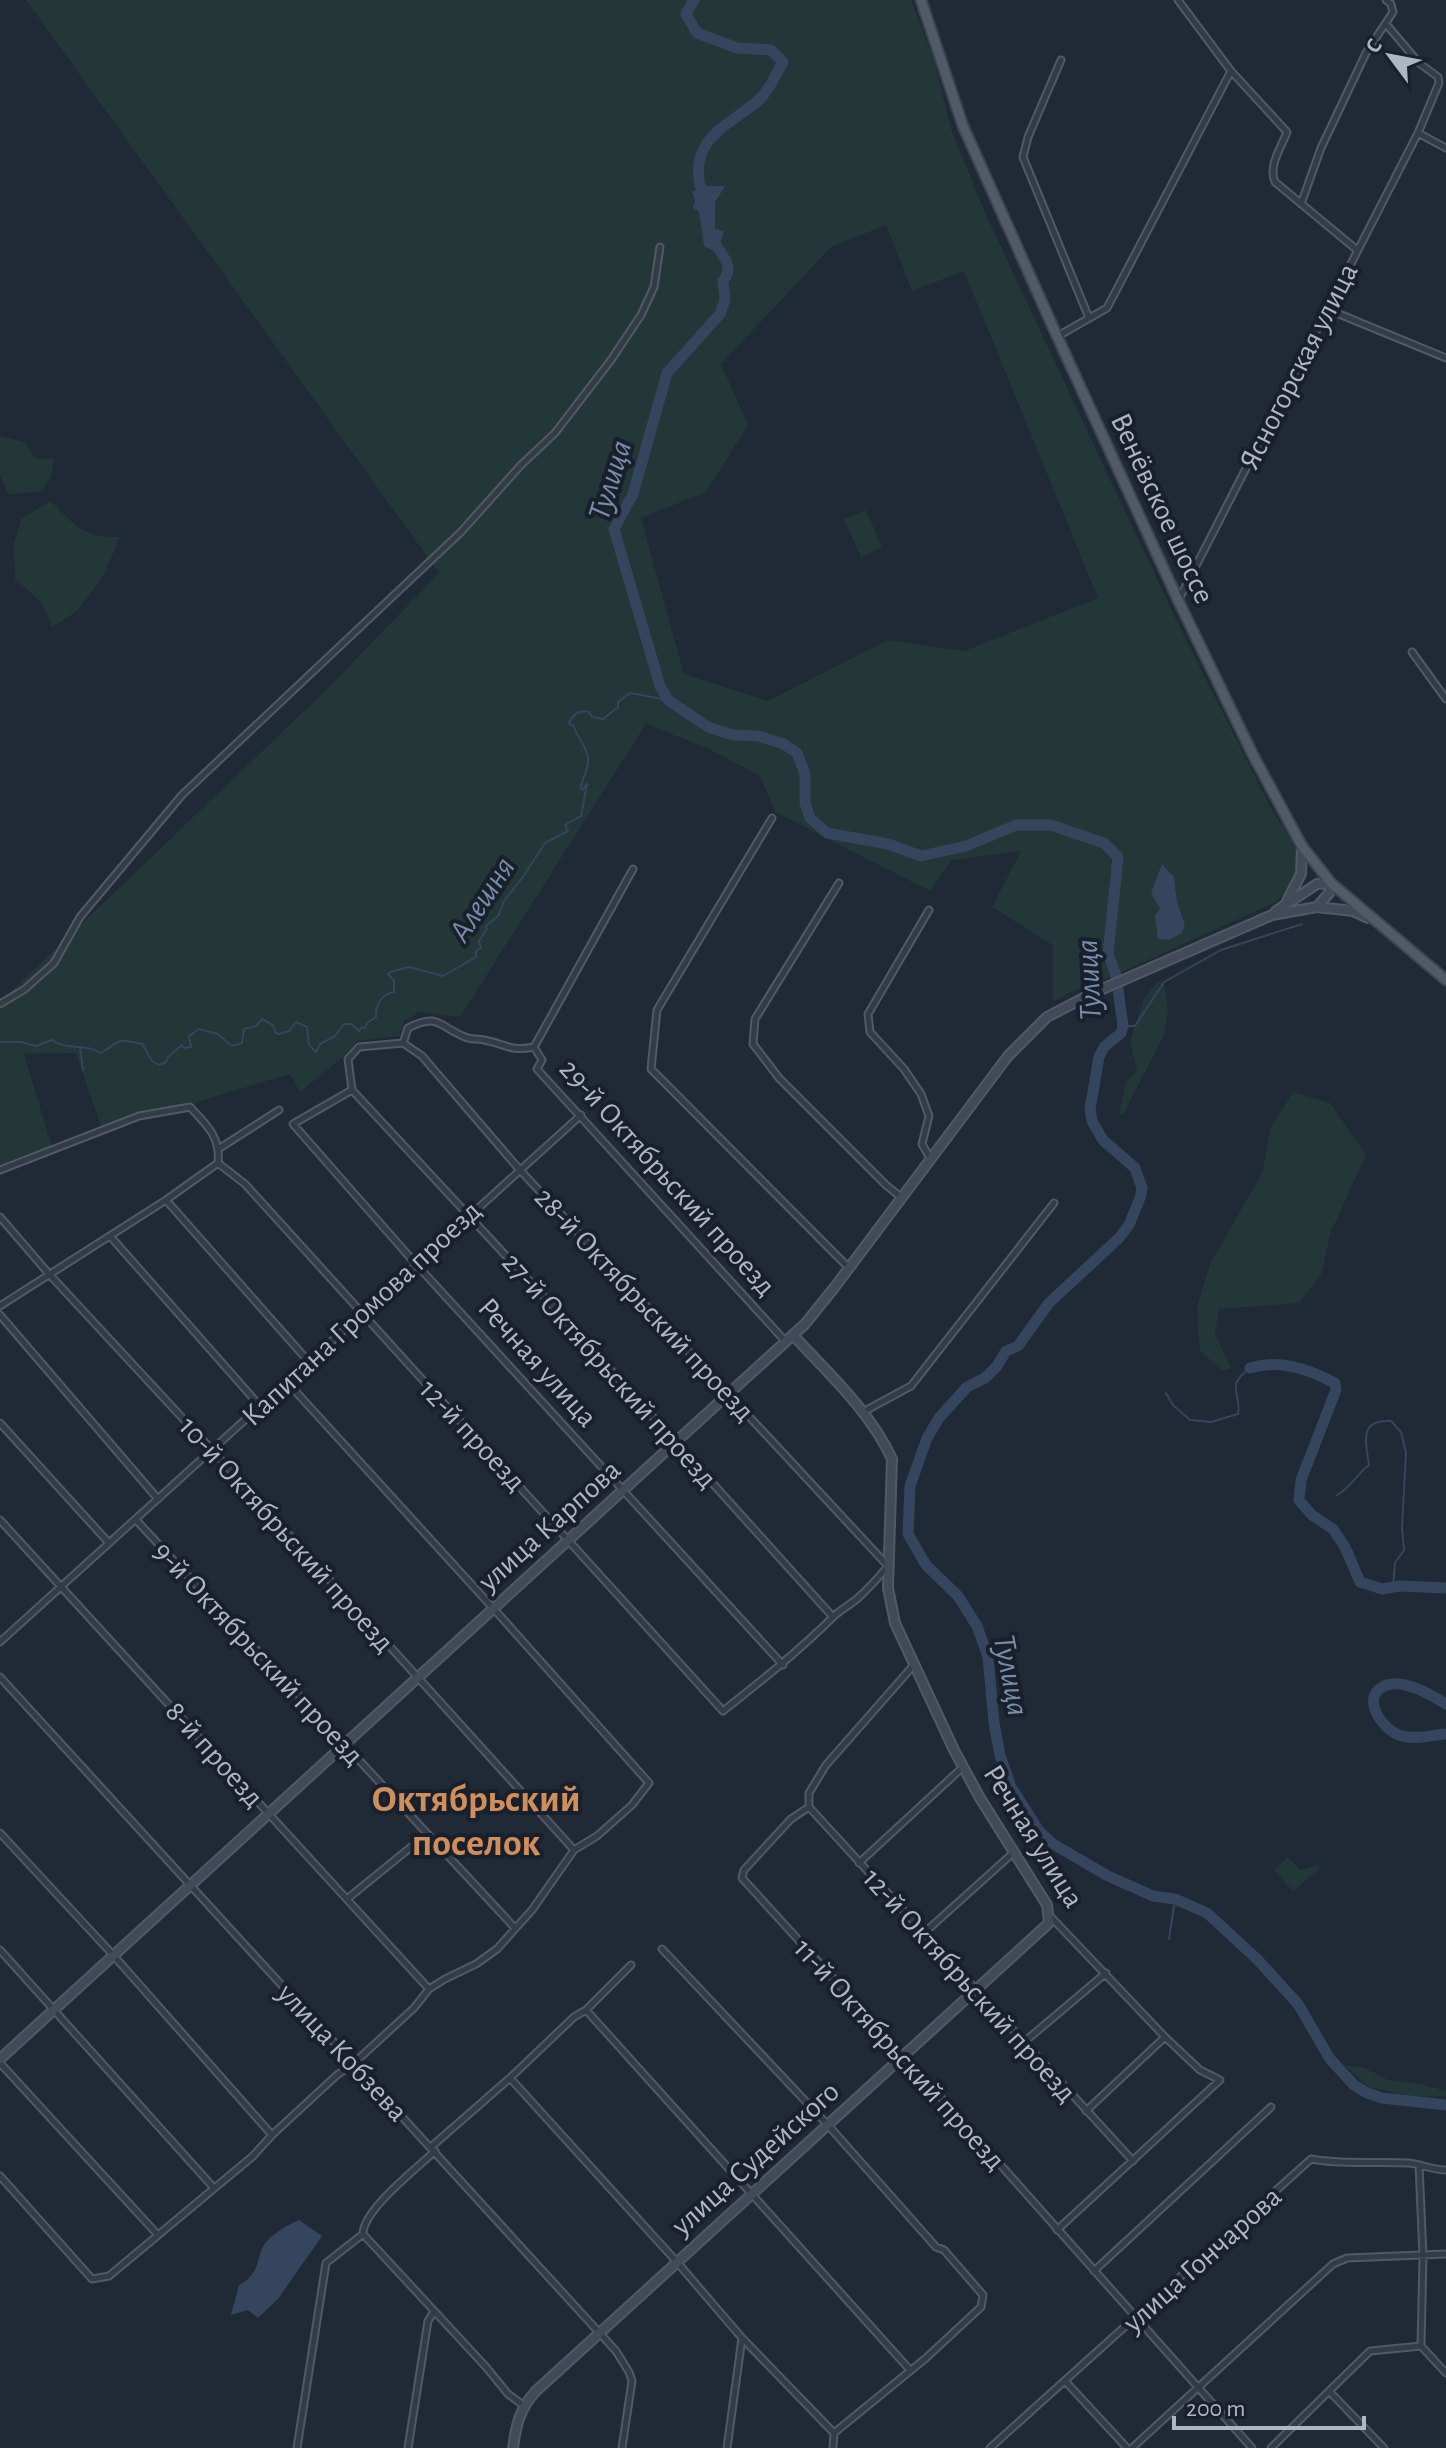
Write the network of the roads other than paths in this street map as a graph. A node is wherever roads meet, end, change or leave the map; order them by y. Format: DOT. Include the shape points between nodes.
graph roads {
  1 [pos="921,0"];
  2 [pos="1178,0"];
  3 [pos="1386,0"];
  4 [pos="1386,24"];
  5 [pos="1061,60"];
  6 [pos="1231,71"];
  7 [pos="1418,133"];
  8 [pos="1446,148"];
  9 [pos="1301,204"];
  10 [pos="660,247"];
  11 [pos="1357,250"];
  12 [pos="1327,309"];
  13 [pos="1089,318"];
  14 [pos="1057,336"];
  15 [pos="1446,358"];
  16 [pos="1178,600"];
  17 [pos="1412,652"];
  18 [pos="1446,699"];
  19 [pos="772,818"];
  20 [pos="1302,846"];
  21 [pos="633,869"];
  22 [pos="839,883"];
  23 [pos="1331,883"];
  24 [pos="1284,905"];
  25 [pos="1317,907"];
  26 [pos="929,910"];
  27 [pos="1272,915"];
  28 [pos="1380,925"];
  29 [pos="1446,980"];
  30 [pos="0,1004"];
  31 [pos="403,1043"];
  32 [pos="534,1047"];
  33 [pos="352,1090"];
  34 [pos="279,1110"];
  35 [pos="581,1115"];
  36 [pos="220,1148"];
  37 [pos="931,1159"];
  38 [pos="218,1163"];
  39 [pos="519,1169"];
  40 [pos="0,1170"];
  41 [pos="902,1198"];
  42 [pos="166,1200"];
  43 [pos="1054,1203"];
  44 [pos="468,1215"];
  45 [pos="0,1217"];
  46 [pos="110,1236"];
  47 [pos="415,1263"];
  48 [pos="850,1268"];
  49 [pos="49,1274"];
  50 [pos="0,1306"];
  51 [pos="361,1313"];
  52 [pos="0,1315"];
  53 [pos="790,1338"];
  54 [pos="309,1362"];
  55 [pos="287,1382"];
  56 [pos="729,1394"];
  57 [pos="260,1406"];
  58 [pos="862,1412"];
  59 [pos="0,1423"];
  60 [pos="676,1442"];
  61 [pos="213,1451"];
  62 [pos="622,1491"];
  63 [pos="158,1499"];
  64 [pos="0,1520"];
  65 [pos="136,1520"];
  66 [pos="570,1540"];
  67 [pos="109,1543"];
  68 [pos="888,1566"];
  69 [pos="60,1585"];
  70 [pos="493,1608"];
  71 [pos="833,1617"];
  72 [pos="0,1627"];
  73 [pos="8,1635"];
  74 [pos="0,1642"];
  75 [pos="783,1665"];
  76 [pos="913,1666"];
  77 [pos="0,1677"];
  78 [pos="417,1679"];
  79 [pos="344,1746"];
  80 [pos="963,1767"];
  81 [pos="809,1807"];
  82 [pos="269,1813"];
  83 [pos="0,1833"];
  84 [pos="411,1847"];
  85 [pos="574,1850"];
  86 [pos="1013,1853"];
  87 [pos="859,1863"];
  88 [pos="191,1885"];
  89 [pos="347,1899"];
  90 [pos="1050,1916"];
  91 [pos="514,1927"];
  92 [pos="923,1934"];
  93 [pos="662,1949"];
  94 [pos="0,1950"];
  95 [pos="114,1956"];
  96 [pos="631,1965"];
  97 [pos="1106,1973"];
  98 [pos="429,1989"];
  99 [pos="975,1991"];
  100 [pos="55,2009"];
  101 [pos="586,2010"];
  102 [pos="1165,2037"];
  103 [pos="1023,2043"];
  104 [pos="904,2056"];
  105 [pos="0,2061"];
  106 [pos="353,2064"];
  107 [pos="510,2078"];
  108 [pos="1271,2107"];
  109 [pos="1086,2111"];
  110 [pos="827,2124"];
  111 [pos="272,2135"];
  112 [pos="433,2149"];
  113 [pos="1133,2161"];
  114 [pos="1419,2165"];
  115 [pos="1446,2170"];
  116 [pos="0,2176"];
  117 [pos="213,2187"];
  118 [pos="753,2193"];
  119 [pos="1057,2230"];
  120 [pos="363,2234"];
  121 [pos="158,2235"];
  122 [pos="1446,2254"];
  123 [pos="1423,2256"];
  124 [pos="676,2261"];
  125 [pos="1094,2271"];
  126 [pos="433,2313"];
  127 [pos="1136,2318"];
  128 [pos="598,2332"];
  129 [pos="742,2338"];
  130 [pos="1421,2346"];
  131 [pos="910,2370"];
  132 [pos="1446,2373"];
  133 [pos="1066,2382"];
  134 [pos="1199,2387"];
  135 [pos="1329,2391"];
  136 [pos="523,2405"];
  137 [pos="834,2433"];
  138 [pos="297,2448"];
  139 [pos="408,2448"];
  140 [pos="513,2448"];
  141 [pos="622,2448"];
  142 [pos="727,2448"];
  143 [pos="833,2448"];
  144 [pos="990,2448"];
  145 [pos="1129,2448"];
  146 [pos="1252,2448"];
  147 [pos="1271,2448"];
  148 [pos="1384,2448"];
  1 -- 14 [label="main road, Венёвское шоссе" via="963,126"];
  2 -- 6 [label="street"];
  3 -- 4 [label="street" via="1393,12"];
  4 -- 7 [label="street, Ясногорская улица" via="1438,77"];
  4 -- 9 [label="street" via="1359,66"];
  5 -- 13 [label="street" via="1023,157"];
  6 -- 9 [label="street" via="1287,132 1272,174"];
  6 -- 13 [label="street" via="1107,308"];
  7 -- 8 [label="street"];
  7 -- 11 [label="street, Ясногорская улица"];
  9 -- 11 [label="street"];
  10 -- 30 [label="street" via="654,287 641,315 555,433 461,532 182,795 80,917 54,963"];
  11 -- 12 [label="street, Ясногорская улица"];
  12 -- 15 [label="street"];
  12 -- 16 [label="street, Ясногорская улица"];
  13 -- 14 [label="street"];
  14 -- 16 [label="main road, Венёвское шоссе"];
  16 -- 20 [label="main road, Венёвское шоссе"];
  17 -- 18 [label="street"];
  19 -- 48 [label="street" via="657,1010 651,1069"];
  20 -- 23 [label="main road, Венёвское шоссе"];
  20 -- 24 [label="main road" via="1299,882"];
  21 -- 32 [label="street"];
  22 -- 41 [label="street" via="755,1019 753,1044 779,1078"];
  23 -- 24 [label="main road" via="1317,884"];
  23 -- 25 [label="main road"];
  23 -- 28 [label="main road, Венёвское шоссе"];
  24 -- 27 [label="main road"];
  25 -- 27 [label="main road"];
  25 -- 28 [label="main road" via="1353,911"];
  26 -- 37 [label="street" via="868,1014 870,1032 921,1094 929,1116 922,1144"];
  27 -- 37 [label="main road, улица Карпова" via="1047,1017 1022,1040"];
  28 -- 29 [label="main road, Венёвское шоссе"];
  31 -- 32 [label="street, 29-й Октябрьский проезд" via="408,1028 438,1021 467,1038 516,1051"];
  31 -- 33 [label="street" via="359,1047 348,1059"];
  31 -- 39 [label="street, 28-й Октябрьский проезд" via="422,1056"];
  32 -- 35 [label="street, 29-й Октябрьский проезд" via="542,1060 537,1069"];
  33 -- 44 [label="street, 27-й Октябрьский проезд"];
  33 -- 47 [label="street, Речная улица" via="293,1124"];
  34 -- 36 [label="street"];
  35 -- 39 [label="street, Капитана Громова проезд"];
  35 -- 53 [label="street, 29-й Октябрьский проезд"];
  36 -- 38 [label="street"];
  36 -- 40 [label="street" via="190,1107 139,1116"];
  37 -- 41 [label="main road, улица Карпова"];
  38 -- 42 [label="street"];
  38 -- 51 [label="street, 12-й проезд" via="245,1184"];
  39 -- 44 [label="street, Капитана Громова проезд"];
  39 -- 56 [label="street, 28-й Октябрьский проезд"];
  41 -- 48 [label="main road, улица Карпова"];
  42 -- 46 [label="street"];
  42 -- 54 [label="street"];
  43 -- 58 [label="street" via="911,1386"];
  44 -- 47 [label="street, Капитана Громова проезд"];
  44 -- 60 [label="street, 27-й Октябрьский проезд"];
  45 -- 49 [label="street, 10-й Октябрьский проезд"];
  46 -- 49 [label="street"];
  46 -- 57 [label="street"];
  47 -- 51 [label="street, Капитана Громова проезд"];
  47 -- 62 [label="street, Речная улица"];
  48 -- 53 [label="main road, улица Карпова"];
  49 -- 50 [label="street"];
  49 -- 61 [label="street, 10-й Октябрьский проезд"];
  51 -- 54 [label="street, Капитана Громова проезд"];
  51 -- 66 [label="street, 12-й проезд"];
  52 -- 63 [label="street"];
  53 -- 56 [label="main road, улица Карпова"];
  53 -- 58 [label="main road, 29-й Октябрьский проезд"];
  54 -- 55 [label="street, Капитана Громова проезд"];
  55 -- 57 [label="street, Капитана Громова проезд"];
  55 -- 70 [label="street"];
  56 -- 60 [label="main road, улица Карпова"];
  56 -- 68 [label="street, 28-й Октябрьский проезд"];
  57 -- 61 [label="street, Капитана Громова проезд"];
  58 -- 68 [label="main road, 29-й Октябрьский проезд" via="892,1459"];
  59 -- 67 [label="street"];
  60 -- 62 [label="main road, улица Карпова"];
  60 -- 71 [label="street, 27-й Октябрьский проезд"];
  61 -- 63 [label="street, Капитана Громова проезд"];
  61 -- 78 [label="street, 10-й Октябрьский проезд"];
  62 -- 66 [label="main road, улица Карпова"];
  62 -- 75 [label="street, Речная улица"];
  63 -- 65 [label="street, Капитана Громова проезд"];
  64 -- 69 [label="street, 8-й проезд"];
  65 -- 67 [label="street, Капитана Громова проезд"];
  65 -- 79 [label="street, 9-й Октябрьский проезд"];
  66 -- 70 [label="main road, улица Карпова"];
  66 -- 75 [label="street, 12-й проезд" via="723,1711"];
  67 -- 69 [label="street, Капитана Громова проезд"];
  68 -- 71 [label="street"];
  68 -- 76 [label="main road, Речная улица" via="895,1623"];
  69 -- 73 [label="street, Капитана Громова проезд"];
  69 -- 82 [label="street, 8-й проезд"];
  70 -- 78 [label="main road, улица Карпова"];
  70 -- 85 [label="street" via="649,1783 632,1805"];
  71 -- 75 [label="street"];
  72 -- 73 [label="street"];
  73 -- 74 [label="street, Капитана Громова проезд"];
  76 -- 80 [label="main road, Речная улица"];
  76 -- 81 [label="street" via="826,1765 809,1793"];
  77 -- 88 [label="street, улица Кобзева"];
  78 -- 79 [label="main road, улица Карпова"];
  78 -- 85 [label="street, 10-й Октябрьский проезд"];
  79 -- 82 [label="main road, улица Карпова"];
  79 -- 91 [label="street, 9-й Октябрьский проезд"];
  80 -- 86 [label="main road, Речная улица"];
  80 -- 87 [label="street"];
  81 -- 87 [label="street, 12-й Октябрьский проезд"];
  81 -- 104 [label="street, 11-й Октябрьский проезд" via="791,1819 742,1878"];
  82 -- 88 [label="main road, улица Карпова"];
  82 -- 89 [label="street, 8-й проезд"];
  83 -- 95 [label="street"];
  84 -- 89 [label="street"];
  85 -- 91 [label="street"];
  86 -- 90 [label="main road, Речная улица"];
  86 -- 92 [label="street"];
  87 -- 92 [label="street, 12-й Октябрьский проезд"];
  88 -- 95 [label="main road, улица Карпова"];
  88 -- 106 [label="street, улица Кобзева"];
  89 -- 98 [label="street, 8-й проезд"];
  90 -- 97 [label="street, Речная улица"];
  90 -- 99 [label="main road, улица Судейского" via="1044,1929"];
  91 -- 98 [label="street" via="497,1949"];
  92 -- 99 [label="street, 12-й Октябрьский проезд"];
  93 -- 110 [label="street"];
  94 -- 100 [label="street"];
  95 -- 100 [label="main road, улица Карпова"];
  95 -- 111 [label="street"];
  96 -- 101 [label="street"];
  97 -- 102 [label="street, Речная улица"];
  97 -- 103 [label="street"];
  98 -- 106 [label="street"];
  99 -- 103 [label="street, 12-й Октябрьский проезд"];
  99 -- 104 [label="main road, улица Судейского"];
  100 -- 105 [label="main road, улица Карпова"];
  100 -- 117 [label="street"];
  101 -- 107 [label="street"];
  101 -- 118 [label="street"];
  102 -- 109 [label="street"];
  102 -- 113 [label="street, Речная улица" via="1200,2070 1220,2080"];
  103 -- 109 [label="street, 12-й Октябрьский проезд"];
  104 -- 110 [label="main road, улица Судейского"];
  104 -- 119 [label="street, 11-й Октябрьский проезд"];
  105 -- 121 [label="street"];
  106 -- 111 [label="street"];
  106 -- 112 [label="street, улица Кобзева"];
  107 -- 112 [label="street"];
  107 -- 124 [label="street"];
  108 -- 125 [label="street"];
  109 -- 113 [label="street, 12-й Октябрьский проезд"];
  110 -- 118 [label="main road, улица Судейского"];
  110 -- 131 [label="street" via="983,2295 981,2307"];
  111 -- 117 [label="street"];
  112 -- 120 [label="street" via="363,2225"];
  112 -- 128 [label="street, улица Кобзева"];
  113 -- 119 [label="street"];
  114 -- 115 [label="street, улица Гончарова"];
  114 -- 123 [label="street"];
  114 -- 127 [label="street, улица Гончарова" via="1311,2159"];
  116 -- 121 [label="street" via="92,2279 109,2276"];
  117 -- 121 [label="street"];
  118 -- 124 [label="main road, улица Судейского"];
  118 -- 131 [label="street"];
  119 -- 125 [label="street, 11-й Октябрьский проезд"];
  120 -- 126 [label="street"];
  120 -- 138 [label="street" via="323,2271"];
  122 -- 123 [label="street"];
  123 -- 130 [label="street"];
  123 -- 134 [label="street" via="1347,2258 1333,2264"];
  124 -- 128 [label="main road, улица Судейского"];
  124 -- 129 [label="street"];
  125 -- 127 [label="street, 11-й Октябрьский проезд"];
  126 -- 136 [label="street"];
  126 -- 139 [label="street"];
  127 -- 133 [label="street, улица Гончарова"];
  127 -- 134 [label="street, 11-й Октябрьский проезд"];
  128 -- 136 [label="main road, улица Судейского"];
  128 -- 141 [label="street, улица Кобзева" via="632,2381"];
  129 -- 137 [label="street"];
  129 -- 142 [label="street"];
  130 -- 132 [label="street"];
  130 -- 135 [label="street" via="1370,2351"];
  131 -- 137 [label="street"];
  133 -- 144 [label="street, улица Гончарова"];
  133 -- 145 [label="street"];
  134 -- 145 [label="street"];
  134 -- 146 [label="street, 11-й Октябрьский проезд"];
  135 -- 147 [label="street"];
  135 -- 148 [label="street"];
  136 -- 140 [label="main road"];
  137 -- 143 [label="street"];
}
